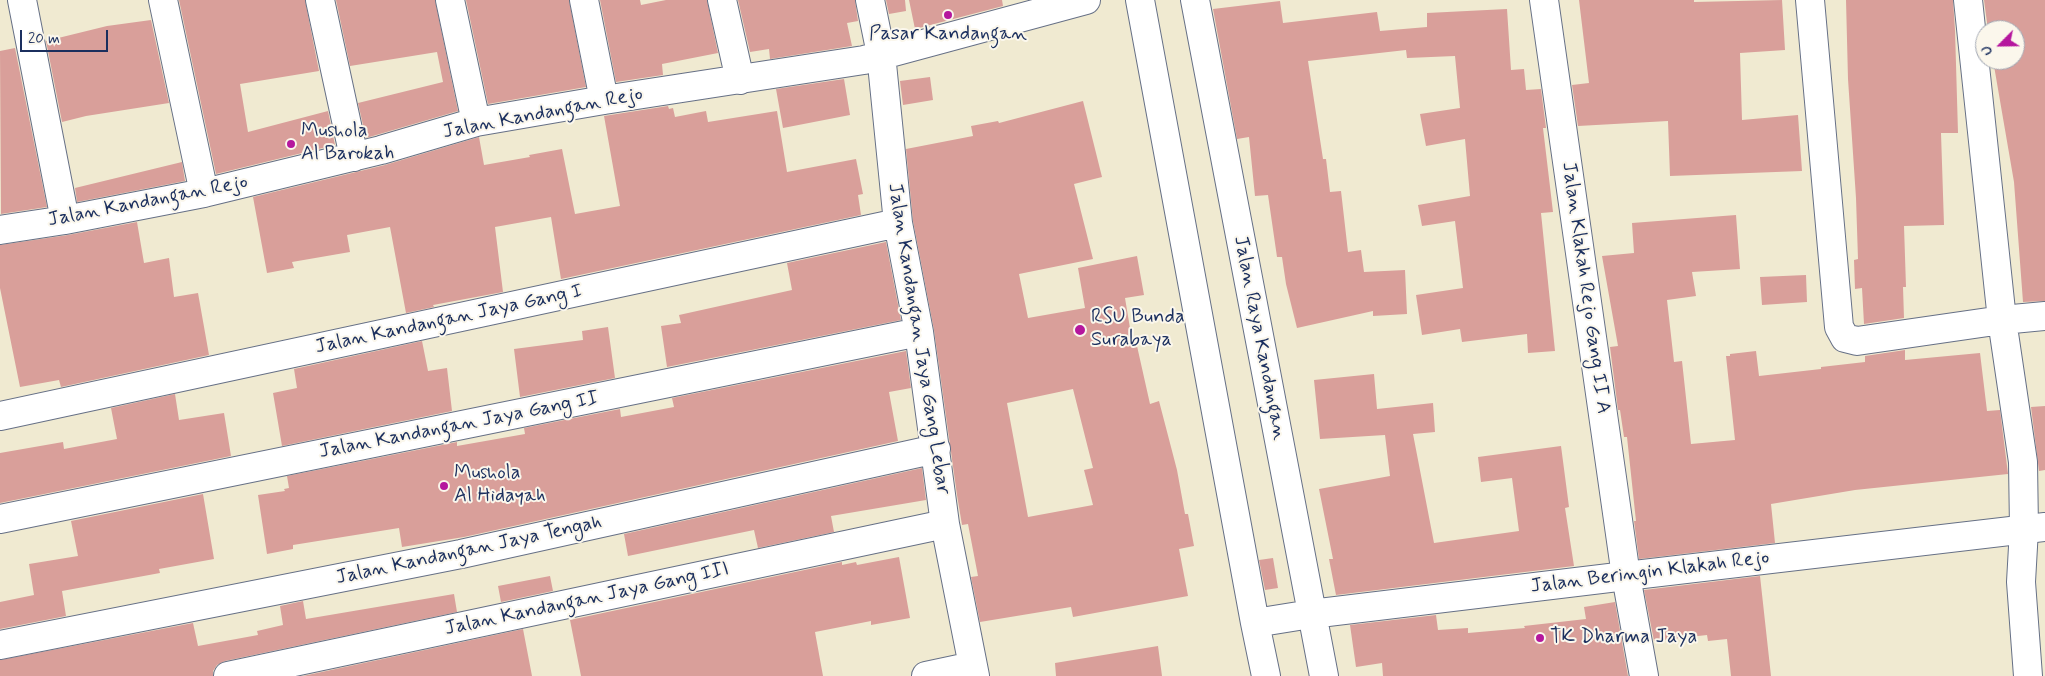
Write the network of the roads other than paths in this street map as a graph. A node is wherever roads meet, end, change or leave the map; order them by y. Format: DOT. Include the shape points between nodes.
graph roads {
  1 [pos="22,0"];
  2 [pos="163,0"];
  3 [pos="320,0"];
  4 [pos="450,0"];
  5 [pos="584,0"];
  6 [pos="722,0"];
  7 [pos="870,0"];
  8 [pos="1086,0"];
  9 [pos="1140,0"];
  10 [pos="1195,0"];
  11 [pos="1544,0"];
  12 [pos="1810,0"];
  13 [pos="1968,0"];
  14 [pos="881,54"];
  15 [pos="740,80"];
  16 [pos="604,100"];
  17 [pos="476,122"];
  18 [pos="354,157"];
  19 [pos="204,193"];
  20 [pos="65,220"];
  21 [pos="898,223"];
  22 [pos="0,230"];
  23 [pos="2045,316"];
  24 [pos="2002,320"];
  25 [pos="919,332"];
  26 [pos="0,416"];
  27 [pos="936,449"];
  28 [pos="0,519"];
  29 [pos="946,524"];
  30 [pos="2034,528"];
  31 [pos="1626,576"];
  32 [pos="1312,614"];
  33 [pos="1254,623"];
  34 [pos="0,645"];
  35 [pos="974,671"];
  36 [pos="228,676"];
  37 [pos="926,676"];
  38 [pos="1266,676"];
  39 [pos="1324,676"];
  40 [pos="1644,676"];
  41 [pos="2028,676"];
  1 -- 20 [label="street"];
  2 -- 19 [label="street"];
  3 -- 18 [label="street"];
  4 -- 17 [label="street"];
  5 -- 16 [label="street"];
  6 -- 15 [label="street"];
  7 -- 14 [label="street, Jalan Kandangan Jaya Gang Lebar"];
  8 -- 14 [label="street, Jalan Kandangan Rejo"];
  9 -- 33 [label="street"];
  10 -- 32 [label="street, Jalan Raya Kandangan"];
  11 -- 31 [label="street, Jalan Klakah Rejo Gang II A"];
  12 -- 24 [label="street" via="1839,326 1845,338 1857,341"];
  13 -- 24 [label="street"];
  14 -- 15 [label="street, Jalan Kandangan Rejo" via="864,60"];
  14 -- 21 [label="street, Jalan Kandangan Jaya Gang Lebar"];
  15 -- 16 [label="street, Jalan Kandangan Rejo"];
  16 -- 17 [label="street, Jalan Kandangan Rejo"];
  17 -- 18 [label="street, Jalan Kandangan Rejo"];
  18 -- 19 [label="street, Jalan Kandangan Rejo"];
  19 -- 20 [label="street, Jalan Kandangan Rejo"];
  20 -- 22 [label="street, Jalan Kandangan Rejo"];
  21 -- 25 [label="street, Jalan Kandangan Jaya Gang Lebar"];
  21 -- 26 [label="street, Jalan Kandangan Jaya Gang I"];
  23 -- 24 [label="street"];
  24 -- 30 [label="street"];
  25 -- 27 [label="street, Jalan Kandangan Jaya Gang Lebar"];
  25 -- 28 [label="street, Jalan Kandangan Jaya Gang II"];
  27 -- 29 [label="street, Jalan Kandangan Jaya Gang Lebar"];
  27 -- 34 [label="street, Jalan Kandangan Jaya Tengah" via="460,554"];
  29 -- 35 [label="street, Jalan Kandangan Jaya Gang Lebar"];
  29 -- 36 [label="street, Jalan Kandangan Jaya Gang III"];
  30 -- 31 [label="street, Jalan Beringin Klakah Rejo"];
  30 -- 41 [label="street" via="2021,582"];
  31 -- 32 [label="street, Jalan Beringin Klakah Rejo"];
  31 -- 40 [label="street, Jalan Klakah Rejo Gang II A"];
  32 -- 33 [label="street, Jalan Beringin Klakah Rejo"];
  32 -- 39 [label="street, Jalan Raya Kandangan"];
  33 -- 38 [label="street"];
  35 -- 37 [label="street"];
}
